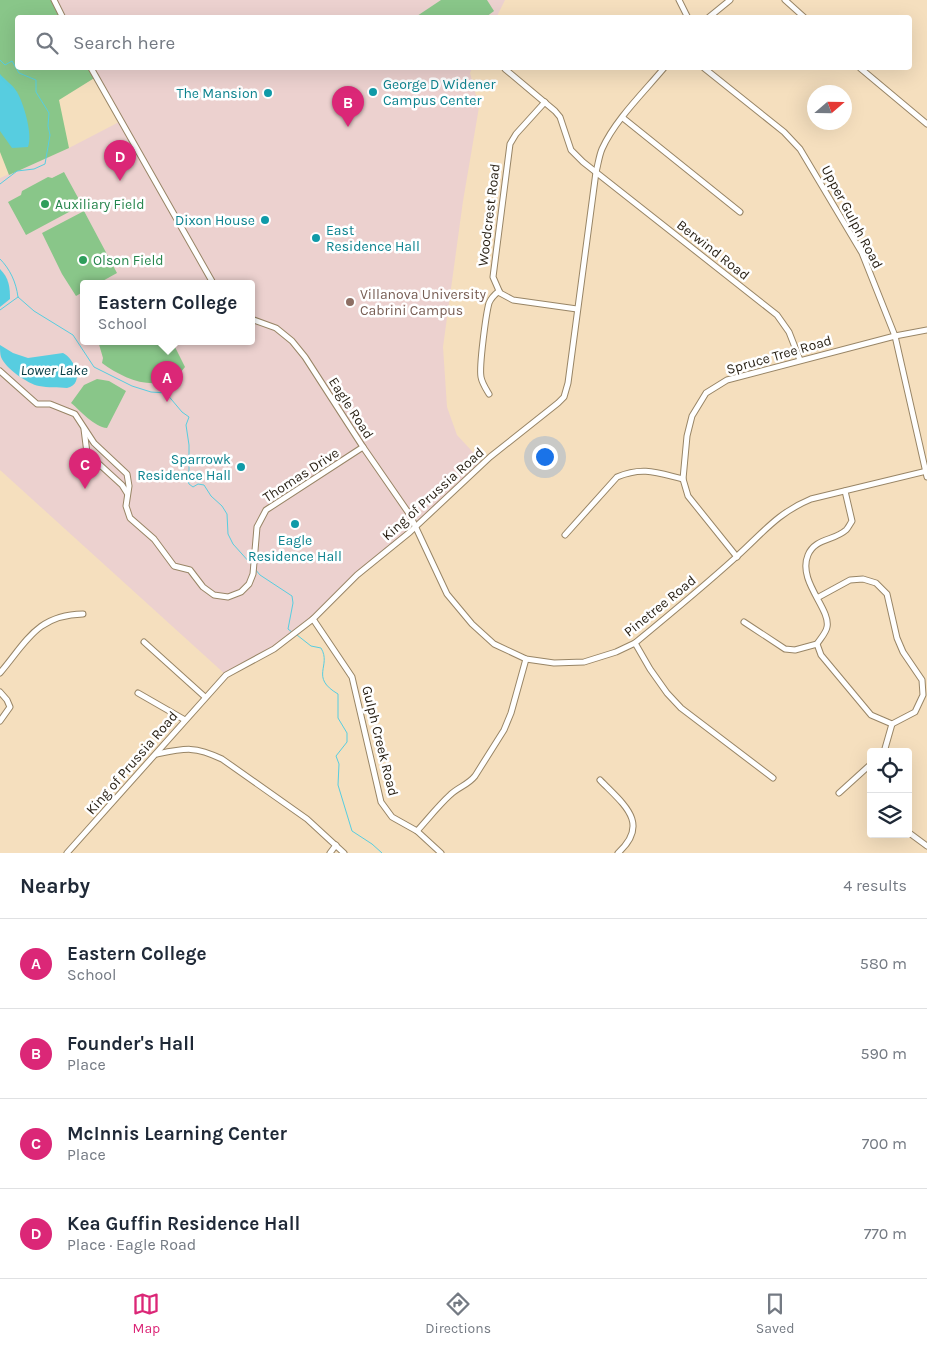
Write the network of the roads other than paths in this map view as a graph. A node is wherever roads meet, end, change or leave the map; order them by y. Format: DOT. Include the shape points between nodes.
graph roads {
  1 [pos="54,0"];
  2 [pos="679,0"];
  3 [pos="730,0"];
  4 [pos="785,0"];
  5 [pos="62,15"];
  6 [pos="686,15"];
  7 [pos="712,15"];
  8 [pos="802,15"];
  9 [pos="92,70"];
  10 [pos="506,70"];
  11 [pos="662,70"];
  12 [pos="706,70"];
  13 [pos="862,70"];
  14 [pos="545,102"];
  15 [pos="622,118"];
  16 [pos="927,124"];
  17 [pos="596,172"];
  18 [pos="740,212"];
  19 [pos="211,280"];
  20 [pos="499,291"];
  21 [pos="577,309"];
  22 [pos="255,320"];
  23 [pos="927,330"];
  24 [pos="895,336"];
  25 [pos="800,360"];
  26 [pos="0,371"];
  27 [pos="489,394"];
  28 [pos="84,426"];
  29 [pos="363,447"];
  30 [pos="926,473"];
  31 [pos="683,479"];
  32 [pos="845,491"];
  33 [pos="127,494"];
  34 [pos="416,526"];
  35 [pos="565,535"];
  36 [pos="737,557"];
  37 [pos="817,598"];
  38 [pos="84,614"];
  39 [pos="313,619"];
  40 [pos="744,622"];
  41 [pos="144,642"];
  42 [pos="635,643"];
  43 [pos="817,644"];
  44 [pos="526,660"];
  45 [pos="0,673"];
  46 [pos="0,692"];
  47 [pos="138,694"];
  48 [pos="205,697"];
  49 [pos="186,720"];
  50 [pos="0,721"];
  51 [pos="892,724"];
  52 [pos="885,748"];
  53 [pos="157,754"];
  54 [pos="867,768"];
  55 [pos="772,778"];
  56 [pos="600,780"];
  57 [pos="839,793"];
  58 [pos="417,830"];
  59 [pos="912,835"];
  60 [pos="336,845"];
  61 [pos="927,846"];
  62 [pos="67,853"];
  63 [pos="330,853"];
  64 [pos="344,853"];
  65 [pos="441,853"];
  66 [pos="618,853"];
  1 -- 5 [label="street"];
  2 -- 6 [label="street"];
  3 -- 7 [label="street"];
  4 -- 8 [label="street"];
  9 -- 19 [label="street"];
  10 -- 14 [label="street, Berwind Road"];
  11 -- 15 [label="street, King of Prussia Road"];
  12 -- 24 [label="street, Upper Gulph Road" via="784,132 800,149 862,253"];
  13 -- 16 [label="street"];
  14 -- 17 [label="street, Berwind Road" via="560,118 571,150"];
  14 -- 20 [label="street, Woodcrest Road" via="510,144 492,270"];
  15 -- 17 [label="street, King of Prussia Road" via="604,145"];
  15 -- 18 [label="street"];
  17 -- 21 [label="street, King of Prussia Road"];
  17 -- 25 [label="street, Berwind Road" via="777,315 789,332"];
  20 -- 21 [label="street" via="513,300"];
  20 -- 27 [label="street" via="488,305 482,354 480,376"];
  21 -- 34 [label="street, King of Prussia Road" via="564,396 549,412 490,457"];
  22 -- 29 [label="street, Eagle Road" via="276,328 292,341"];
  23 -- 24 [label="street, Spruce Tree Road"];
  24 -- 25 [label="street, Spruce Tree Road"];
  24 -- 30 [label="street, Upper Gulph Road"];
  25 -- 31 [label="street, Spruce Tree Road" via="727,380 706,394 692,416"];
  26 -- 28 [label="street" via="37,404 50,404 75,414"];
  28 -- 33 [label="street" via="87,453 122,485"];
  28 -- 33 [label="street" via="94,443 127,474"];
  29 -- 33 [label="street, Thomas Drive" via="266,510 257,528 254,574 241,592 228,597 214,595 190,570 174,566 154,539 130,518"];
  29 -- 34 [label="street, Eagle Road"];
  30 -- 32 [label="street, Pinetree Road"];
  31 -- 35 [label="street" via="644,470 617,477"];
  31 -- 36 [label="street, Spruce Tree Road" via="688,496"];
  32 -- 36 [label="street, Pinetree Road" via="794,506 779,516"];
  32 -- 37 [label="street" via="852,521 847,530 818,542 808,554 806,567"];
  34 -- 39 [label="street, King of Prussia Road" via="357,575"];
  34 -- 44 [label="street, Pinetree Road" via="448,594 472,624 494,644"];
  36 -- 42 [label="street, Pinetree Road"];
  37 -- 43 [label="street" via="827,627"];
  37 -- 51 [label="street" via="850,580 863,579 876,583 887,594 897,638 922,680 923,695 915,712"];
  38 -- 45 [label="street" via="47,621"];
  39 -- 48 [label="street, King of Prussia Road" via="274,649 226,675"];
  39 -- 58 [label="street, Gulph Creek Road" via="352,677 381,802 392,817"];
  40 -- 43 [label="street" via="785,650"];
  41 -- 48 [label="street"];
  42 -- 44 [label="street, Pinetree Road" via="584,662"];
  42 -- 55 [label="street" via="667,693 682,708"];
  43 -- 51 [label="street" via="821,655 872,715"];
  44 -- 58 [label="street" via="504,730 475,776 470,783 450,795"];
  46 -- 50 [label="street" via="10,707"];
  47 -- 49 [label="street"];
  48 -- 49 [label="street, King of Prussia Road"];
  49 -- 53 [label="street, King of Prussia Road"];
  51 -- 52 [label="street"];
  53 -- 60 [label="street" via="195,749 214,756 307,819"];
  53 -- 62 [label="street, King of Prussia Road"];
  54 -- 57 [label="street"];
  56 -- 66 [label="street" via="630,812 634,822 630,840"];
  58 -- 65 [label="street, Gulph Creek Road"];
  59 -- 61 [label="street"];
  60 -- 63 [label="street"];
  60 -- 64 [label="street"];
}
